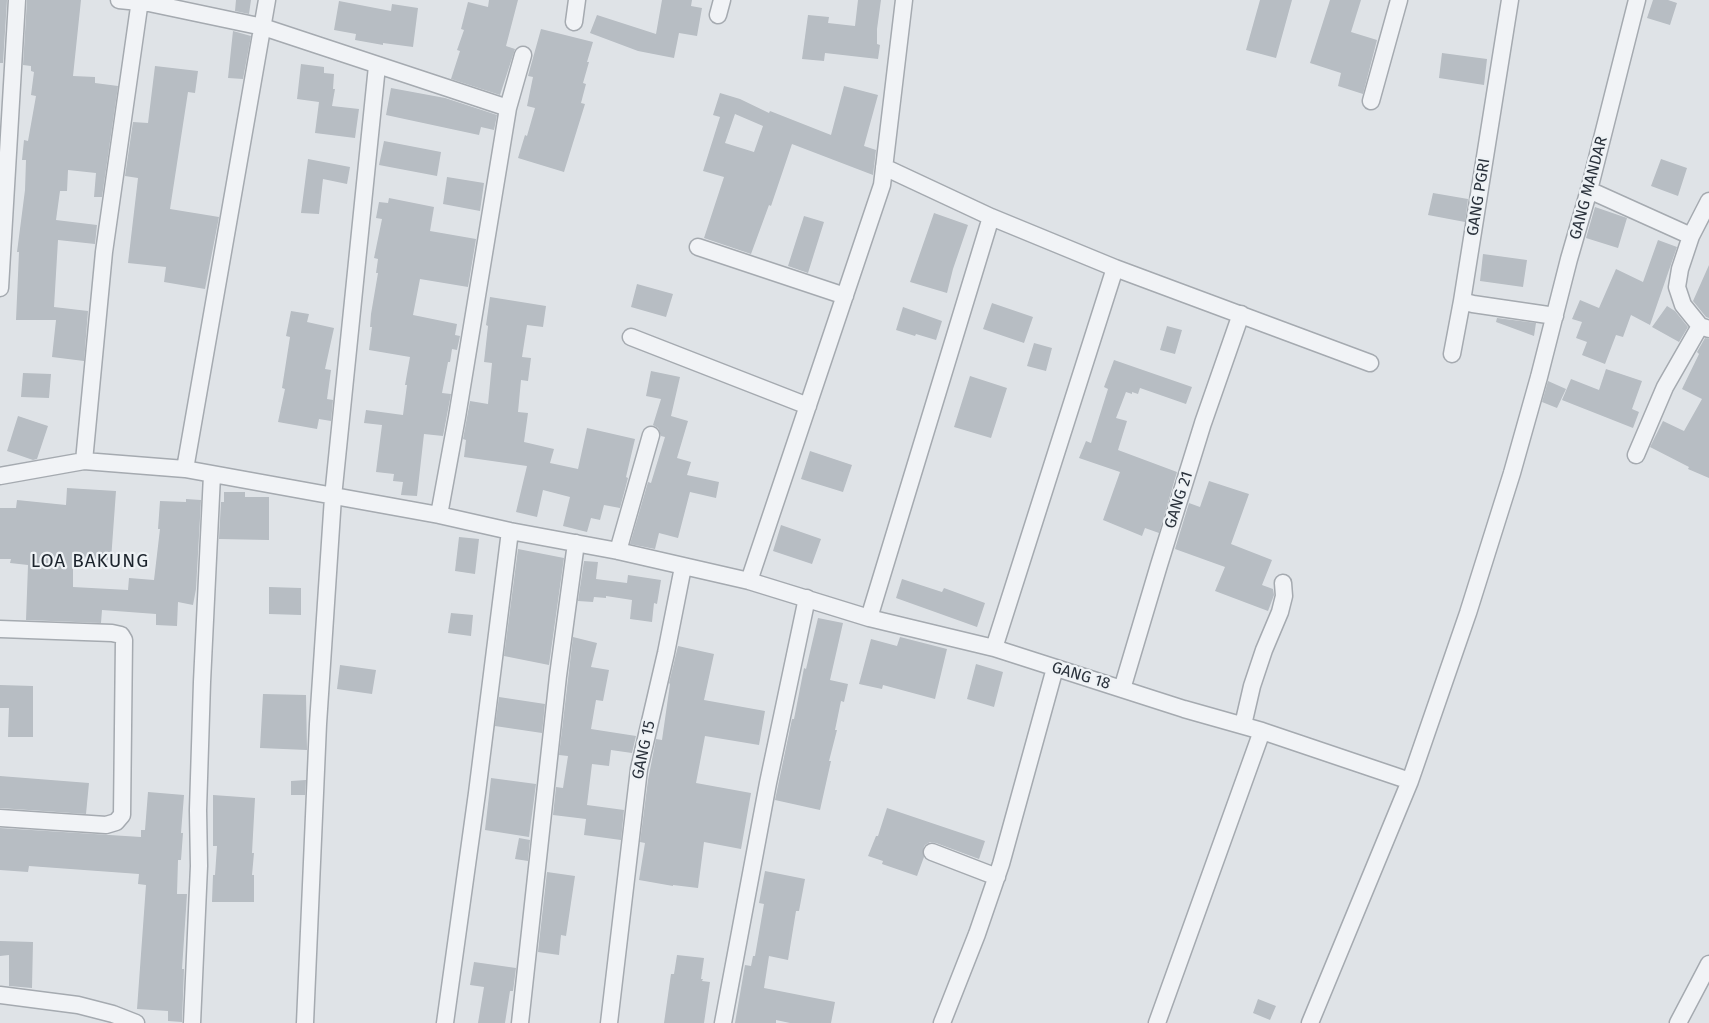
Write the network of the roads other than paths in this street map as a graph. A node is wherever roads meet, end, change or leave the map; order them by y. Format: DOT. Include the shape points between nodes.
graph roads {
  1 [pos="17,0"];
  2 [pos="119,0"];
  3 [pos="267,0"];
  4 [pos="577,0"];
  5 [pos="904,0"];
  6 [pos="1399,0"];
  7 [pos="1510,0"];
  8 [pos="1638,0"];
  9 [pos="140,1"];
  10 [pos="574,22"];
  11 [pos="263,27"];
  12 [pos="523,55"];
  13 [pos="377,66"];
  14 [pos="1371,102"];
  15 [pos="508,108"];
  16 [pos="884,167"];
  17 [pos="1590,190"];
  18 [pos="1709,201"];
  19 [pos="991,217"];
  20 [pos="1691,236"];
  21 [pos="698,247"];
  22 [pos="1115,268"];
  23 [pos="0,288"];
  24 [pos="844,296"];
  25 [pos="1462,301"];
  26 [pos="1241,314"];
  27 [pos="1556,316"];
  28 [pos="1704,327"];
  29 [pos="631,337"];
  30 [pos="1452,354"];
  31 [pos="1370,363"];
  32 [pos="808,406"];
  33 [pos="651,435"];
  34 [pos="1636,455"];
  35 [pos="84,461"];
  36 [pos="185,470"];
  37 [pos="212,475"];
  38 [pos="0,476"];
  39 [pos="333,497"];
  40 [pos="439,515"];
  41 [pos="510,531"];
  42 [pos="576,544"];
  43 [pos="618,551"];
  44 [pos="683,567"];
  45 [pos="749,581"];
  46 [pos="1283,583"];
  47 [pos="807,598"];
  48 [pos="869,618"];
  49 [pos="0,629"];
  50 [pos="994,648"];
  51 [pos="1055,668"];
  52 [pos="1122,689"];
  53 [pos="1243,725"];
  54 [pos="1262,731"];
  55 [pos="1410,781"];
  56 [pos="0,818"];
  57 [pos="932,852"];
  58 [pos="997,877"];
  59 [pos="1709,964"];
  60 [pos="0,996"];
  61 [pos="136,1023"];
  62 [pos="192,1023"];
  63 [pos="305,1023"];
  64 [pos="446,1023"];
  65 [pos="520,1023"];
  66 [pos="609,1023"];
  67 [pos="723,1023"];
  68 [pos="942,1023"];
  69 [pos="1157,1023"];
  70 [pos="1310,1023"];
  71 [pos="1678,1023"];
  1 -- 23 [label="street"];
  2 -- 9 [label="street"];
  3 -- 11 [label="street"];
  4 -- 10 [label="street"];
  5 -- 16 [label="street"];
  6 -- 14 [label="street"];
  7 -- 25 [label="street, GANG PGRI"];
  8 -- 17 [label="street, GANG MANDAR"];
  9 -- 11 [label="street"];
  9 -- 35 [label="street" via="104,252"];
  11 -- 13 [label="street"];
  11 -- 36 [label="street"];
  12 -- 15 [label="street"];
  13 -- 15 [label="street"];
  13 -- 39 [label="street"];
  15 -- 40 [label="street"];
  16 -- 19 [label="street"];
  16 -- 24 [label="street" via="882,185"];
  17 -- 20 [label="street"];
  17 -- 27 [label="street, GANG MANDAR"];
  18 -- 20 [label="street"];
  19 -- 22 [label="street"];
  19 -- 48 [label="street"];
  20 -- 28 [label="street" via="1680,269 1678,287 1683,305"];
  21 -- 24 [label="street"];
  22 -- 26 [label="street"];
  22 -- 50 [label="street"];
  24 -- 32 [label="street"];
  25 -- 27 [label="street"];
  25 -- 30 [label="street, GANG PGRI"];
  26 -- 31 [label="street"];
  26 -- 52 [label="street, GANG 21" via="1203,423"];
  27 -- 55 [label="street, GANG MANDAR" via="1512,473"];
  28 -- 34 [label="street" via="1665,387"];
  29 -- 32 [label="street"];
  32 -- 45 [label="street"];
  33 -- 43 [label="street"];
  35 -- 36 [label="street, GANG 18"];
  35 -- 38 [label="street, GANG 18"];
  36 -- 37 [label="street, GANG 18"];
  37 -- 39 [label="street, GANG 18"];
  37 -- 62 [label="street"];
  39 -- 40 [label="street, GANG 18"];
  39 -- 63 [label="street" via="318,724"];
  40 -- 41 [label="street, GANG 18"];
  41 -- 42 [label="street, GANG 18"];
  41 -- 64 [label="street"];
  42 -- 43 [label="street, GANG 18"];
  42 -- 65 [label="street" via="558,676"];
  43 -- 44 [label="street, GANG 18"];
  44 -- 45 [label="street, GANG 18"];
  44 -- 66 [label="street, GANG 15" via="639,769"];
  45 -- 47 [label="street, GANG 18"];
  46 -- 53 [label="street" via="1280,612 1252,686"];
  47 -- 48 [label="street, GANG 18"];
  47 -- 67 [label="street"];
  48 -- 50 [label="street, GANG 18"];
  49 -- 56 [label="street" via="112,633 121,635 124,640 122,815 116,822 106,825"];
  50 -- 51 [label="street, GANG 18"];
  51 -- 52 [label="street, GANG 18"];
  51 -- 58 [label="street"];
  52 -- 53 [label="street, GANG 18"];
  53 -- 54 [label="street, GANG 18"];
  54 -- 55 [label="street, GANG 18"];
  54 -- 69 [label="street"];
  55 -- 70 [label="street, GANG MANDAR"];
  57 -- 58 [label="street"];
  58 -- 68 [label="street"];
  59 -- 71 [label="street"];
  60 -- 61 [label="street" via="78,1005"];
}
